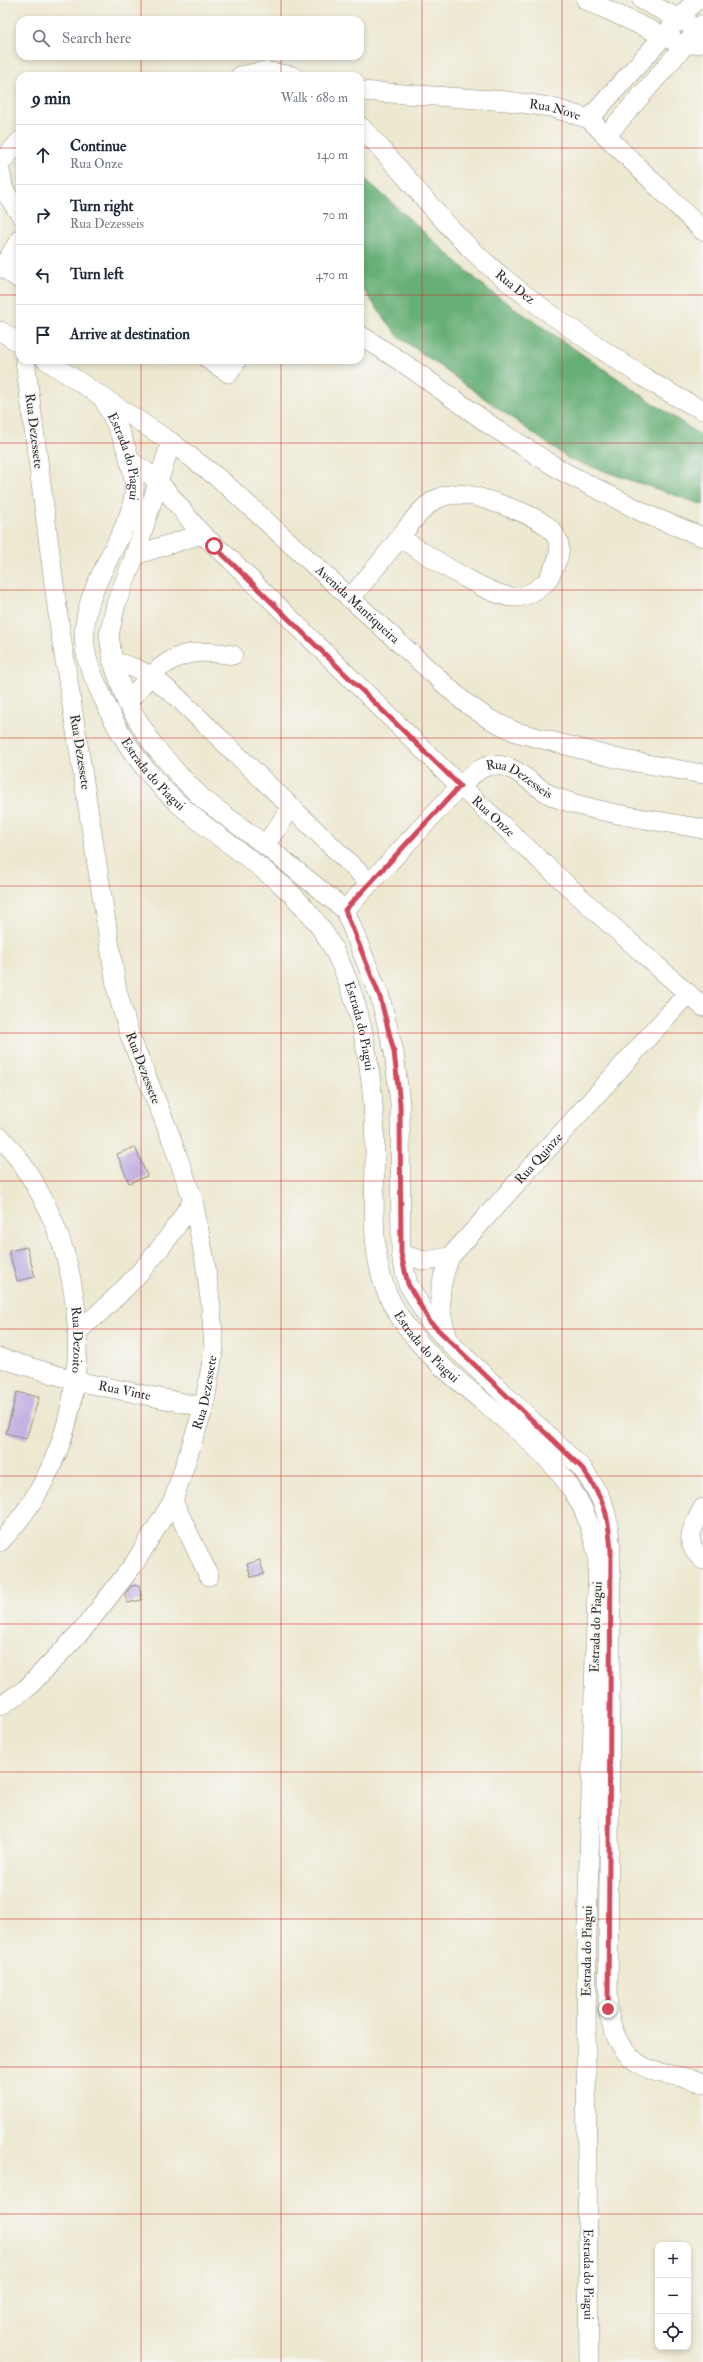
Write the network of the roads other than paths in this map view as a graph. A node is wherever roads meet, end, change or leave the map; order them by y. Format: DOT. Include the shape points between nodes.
graph roads {
  1 [pos="586,0"];
  2 [pos="642,0"];
  3 [pos="696,0"];
  4 [pos="679,18"];
  5 [pos="702,33"];
  6 [pos="663,36"];
  7 [pos="683,45"];
  8 [pos="364,92"];
  9 [pos="589,119"];
  10 [pos="364,130"];
  11 [pos="607,135"];
  12 [pos="16,146"];
  13 [pos="0,163"];
  14 [pos="0,170"];
  15 [pos="16,208"];
  16 [pos="703,231"];
  17 [pos="16,245"];
  18 [pos="1,266"];
  19 [pos="16,277"];
  20 [pos="0,332"];
  21 [pos="364,338"];
  22 [pos="16,341"];
  23 [pos="26,364"];
  24 [pos="52,364"];
  25 [pos="215,364"];
  26 [pos="235,364"];
  27 [pos="103,398"];
  28 [pos="703,410"];
  29 [pos="171,442"];
  30 [pos="129,461"];
  31 [pos="158,482"];
  32 [pos="202,534"];
  33 [pos="703,536"];
  34 [pos="400,538"];
  35 [pos="135,555"];
  36 [pos="350,599"];
  37 [pos="233,655"];
  38 [pos="113,662"];
  39 [pos="150,675"];
  40 [pos="127,702"];
  41 [pos="703,774"];
  42 [pos="460,786"];
  43 [pos="292,806"];
  44 [pos="703,829"];
  45 [pos="265,845"];
  46 [pos="370,883"];
  47 [pos="345,910"];
  48 [pos="688,993"];
  49 [pos="703,1007"];
  50 [pos="0,1138"];
  51 [pos="193,1200"];
  52 [pos="401,1254"];
  53 [pos="450,1257"];
  54 [pos="78,1331"];
  55 [pos="450,1343"];
  56 [pos="0,1358"];
  57 [pos="76,1381"];
  58 [pos="204,1408"];
  59 [pos="173,1501"];
  60 [pos="703,1508"];
  61 [pos="0,1542"];
  62 [pos="703,1560"];
  63 [pos="209,1576"];
  64 [pos="0,1706"];
  65 [pos="703,2083"];
  66 [pos="590,2362"];
  1 -- 6 [label="street"];
  2 -- 4 [label="street"];
  3 -- 4 [label="street"];
  4 -- 5 [label="street"];
  4 -- 6 [label="street"];
  5 -- 7 [label="street"];
  6 -- 7 [label="street"];
  6 -- 9 [label="street"];
  7 -- 11 [label="street"];
  8 -- 9 [label="street, Rua Nove" via="507,101 550,107"];
  9 -- 11 [label="street, Rua Nove"];
  10 -- 28 [label="street, Rua Dez" via="472,251 503,279 542,309 635,372"];
  11 -- 16 [label="street, Rua Nove"];
  12 -- 13 [label="street"];
  14 -- 15 [label="street" via="4,190"];
  17 -- 18 [label="street"];
  18 -- 19 [label="street"];
  20 -- 22 [label="street"];
  21 -- 33 [label="street" via="406,364 493,427 562,471 648,515"];
  23 -- 51 [label="street, Rua Dezessete" via="60,630 117,991 130,1036"];
  24 -- 27 [label="street, Avenida Mantiqueira"];
  25 -- 26 [label="street" via="229,373"];
  27 -- 29 [label="street, Avenida Mantiqueira"];
  27 -- 30 [label="street, Estrada do Piagui" via="120,432"];
  29 -- 31 [label="street"];
  29 -- 36 [label="street, Avenida Mantiqueira" via="222,481"];
  30 -- 31 [label="street, Rua Onze" via="144,468"];
  30 -- 66 [label="street, Estrada do Piagui" via="134,481 132,504 125,527 86,611 84,635 88,661 104,699 119,734 165,792 282,886 304,906 323,932 342,966 358,1016 369,1068 375,1123 375,1214 378,1257 387,1293 404,1324 428,1353 555,1466 574,1493 588,1520 598,1556 587,1936"];
  31 -- 32 [label="street, Rua Onze"];
  31 -- 35 [label="street"];
  32 -- 35 [label="street"];
  32 -- 42 [label="street, Rua Onze"];
  34 -- 34 [label="street" via="416,516 432,502 447,495 463,494 527,514 546,523 556,534 560,546 558,559 548,580 526,596 512,597 494,592"];
  34 -- 36 [label="street"];
  35 -- 38 [label="street" via="116,604 109,634"];
  36 -- 41 [label="street, Avenida Mantiqueira" via="463,701 516,732 619,759"];
  37 -- 39 [label="street" via="212,651 190,653 170,660"];
  38 -- 39 [label="street" via="133,666"];
  38 -- 40 [label="street"];
  39 -- 40 [label="street"];
  39 -- 43 [label="street" via="177,697"];
  40 -- 45 [label="street" via="154,746 179,776 203,798"];
  42 -- 44 [label="street, Rua Dezesseis" via="481,768 492,765 505,766 539,789 566,801"];
  42 -- 46 [label="street, Rua Dezesseis"];
  42 -- 48 [label="street, Rua Onze" via="592,909"];
  43 -- 45 [label="street"];
  43 -- 46 [label="street"];
  45 -- 47 [label="street"];
  46 -- 47 [label="street, Rua Dezesseis"];
  47 -- 52 [label="street" via="380,997 394,1052 400,1104"];
  48 -- 49 [label="street, Rua Onze"];
  48 -- 53 [label="street, Rua Quinze"];
  50 -- 54 [label="street, Rua Dezoito" via="37,1187 59,1232 73,1281"];
  51 -- 54 [label="street" via="175,1231 155,1255 101,1312"];
  51 -- 58 [label="street, Rua Dezessete" via="205,1261 214,1348"];
  52 -- 53 [label="street" via="425,1262"];
  52 -- 55 [label="street" via="408,1284 417,1302 430,1322"];
  53 -- 55 [label="street, Rua Quinze" via="442,1278 439,1304"];
  54 -- 57 [label="street, Rua Dezoito"];
  55 -- 65 [label="street" via="582,1468 598,1492 608,1515 611,1551 608,2001 611,2027 620,2045 644,2067"];
  56 -- 57 [label="street, Rua Vinte"];
  57 -- 58 [label="street, Rua Vinte"];
  57 -- 61 [label="street, Rua Dezoito" via="64,1434 42,1484 12,1529"];
  58 -- 59 [label="street, Rua Dezessete"];
  59 -- 63 [label="street"];
  59 -- 64 [label="street, Rua Dezessete" via="134,1564 85,1627 26,1689"];
  60 -- 62 [label="street" via="690,1539 694,1550"];
}
